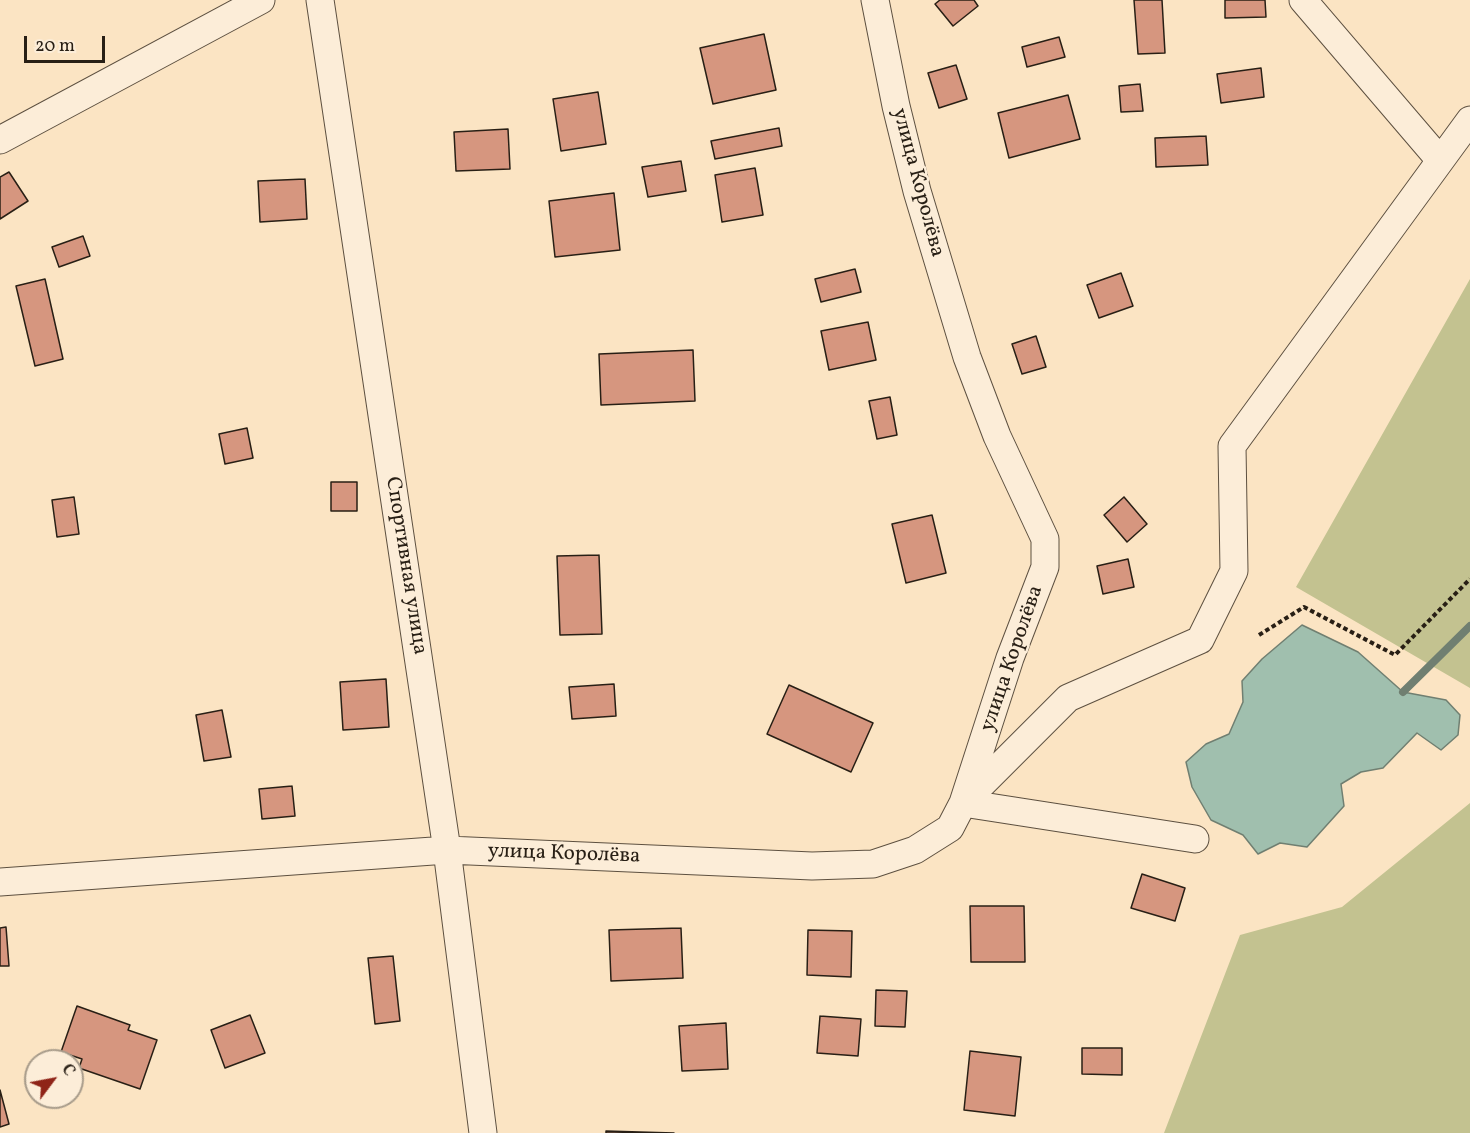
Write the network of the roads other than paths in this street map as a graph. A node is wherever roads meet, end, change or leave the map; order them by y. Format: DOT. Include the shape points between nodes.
graph roads {
  1 [pos="261,0"];
  2 [pos="320,0"];
  3 [pos="875,0"];
  4 [pos="1303,0"];
  5 [pos="1470,120"];
  6 [pos="0,140"];
  7 [pos="1439,159"];
  8 [pos="963,803"];
  9 [pos="1195,839"];
  10 [pos="447,850"];
  11 [pos="0,882"];
  12 [pos="483,1133"];
  1 -- 6 [label="street"];
  2 -- 10 [label="street, Спортивная улица"];
  3 -- 8 [label="street, улица Королёва" via="917,191 967,357 997,436 1045,539 1045,567 1010,658"];
  4 -- 7 [label="street"];
  5 -- 7 [label="street"];
  7 -- 8 [label="street" via="1232,446 1234,571 1200,640 1068,698"];
  8 -- 9 [label="street"];
  8 -- 10 [label="street, улица Королёва" via="950,828 915,850 873,864 812,866"];
  10 -- 11 [label="street, улица Королёва"];
  10 -- 12 [label="street, Спортивная улица"];
}
